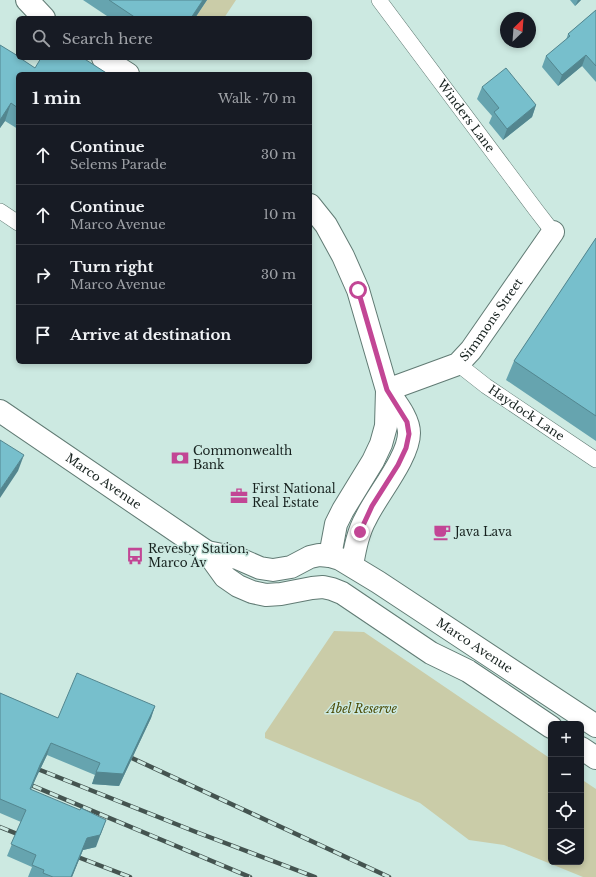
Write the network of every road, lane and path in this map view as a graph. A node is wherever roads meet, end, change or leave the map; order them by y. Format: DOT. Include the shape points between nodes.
graph roads {
  1 [pos="27,0"];
  2 [pos="379,0"];
  3 [pos="42,16"];
  4 [pos="107,60"];
  5 [pos="125,72"];
  6 [pos="312,208"];
  7 [pos="0,211"];
  8 [pos="16,222"];
  9 [pos="553,232"];
  10 [pos="458,364"];
  11 [pos="387,390"];
  12 [pos="0,411"];
  13 [pos="596,460"];
  14 [pos="207,552"];
  15 [pos="330,556"];
  16 [pos="352,565"];
  17 [pos="332,589"];
  18 [pos="548,725"];
  19 [pos="596,726"];
  20 [pos="584,750"];
  21 [pos="596,758"];
  1 -- 3 [label="street"];
  2 -- 9 [label="lane, Winders Lane"];
  4 -- 5 [label="street"];
  6 -- 11 [label="street" via="343,256 358,290"];
  7 -- 8 [label="lane"];
  9 -- 10 [label="street, Simmons Street" via="471,350"];
  10 -- 11 [label="street, Simmons Street"];
  10 -- 13 [label="lane, Haydock Lane" via="486,386"];
  11 -- 15 [label="street" via="386,426 381,444 336,524"];
  11 -- 16 [label="street" via="407,422 409,434 398,465 365,519"];
  12 -- 14 [label="street, Marco Avenue"];
  14 -- 15 [label="street, Marco Avenue" via="237,558 260,568 273,570 291,567 310,557"];
  14 -- 17 [label="street, Marco Avenue" via="225,577 252,592 266,595 322,587"];
  15 -- 16 [label="street, Marco Avenue"];
  15 -- 17 [label="street"];
  16 -- 17 [label="street"];
  16 -- 19 [label="street, Marco Avenue"];
  17 -- 18 [label="street, Marco Avenue" via="362,606 431,653 468,671"];
  20 -- 21 [label="street"];
}
